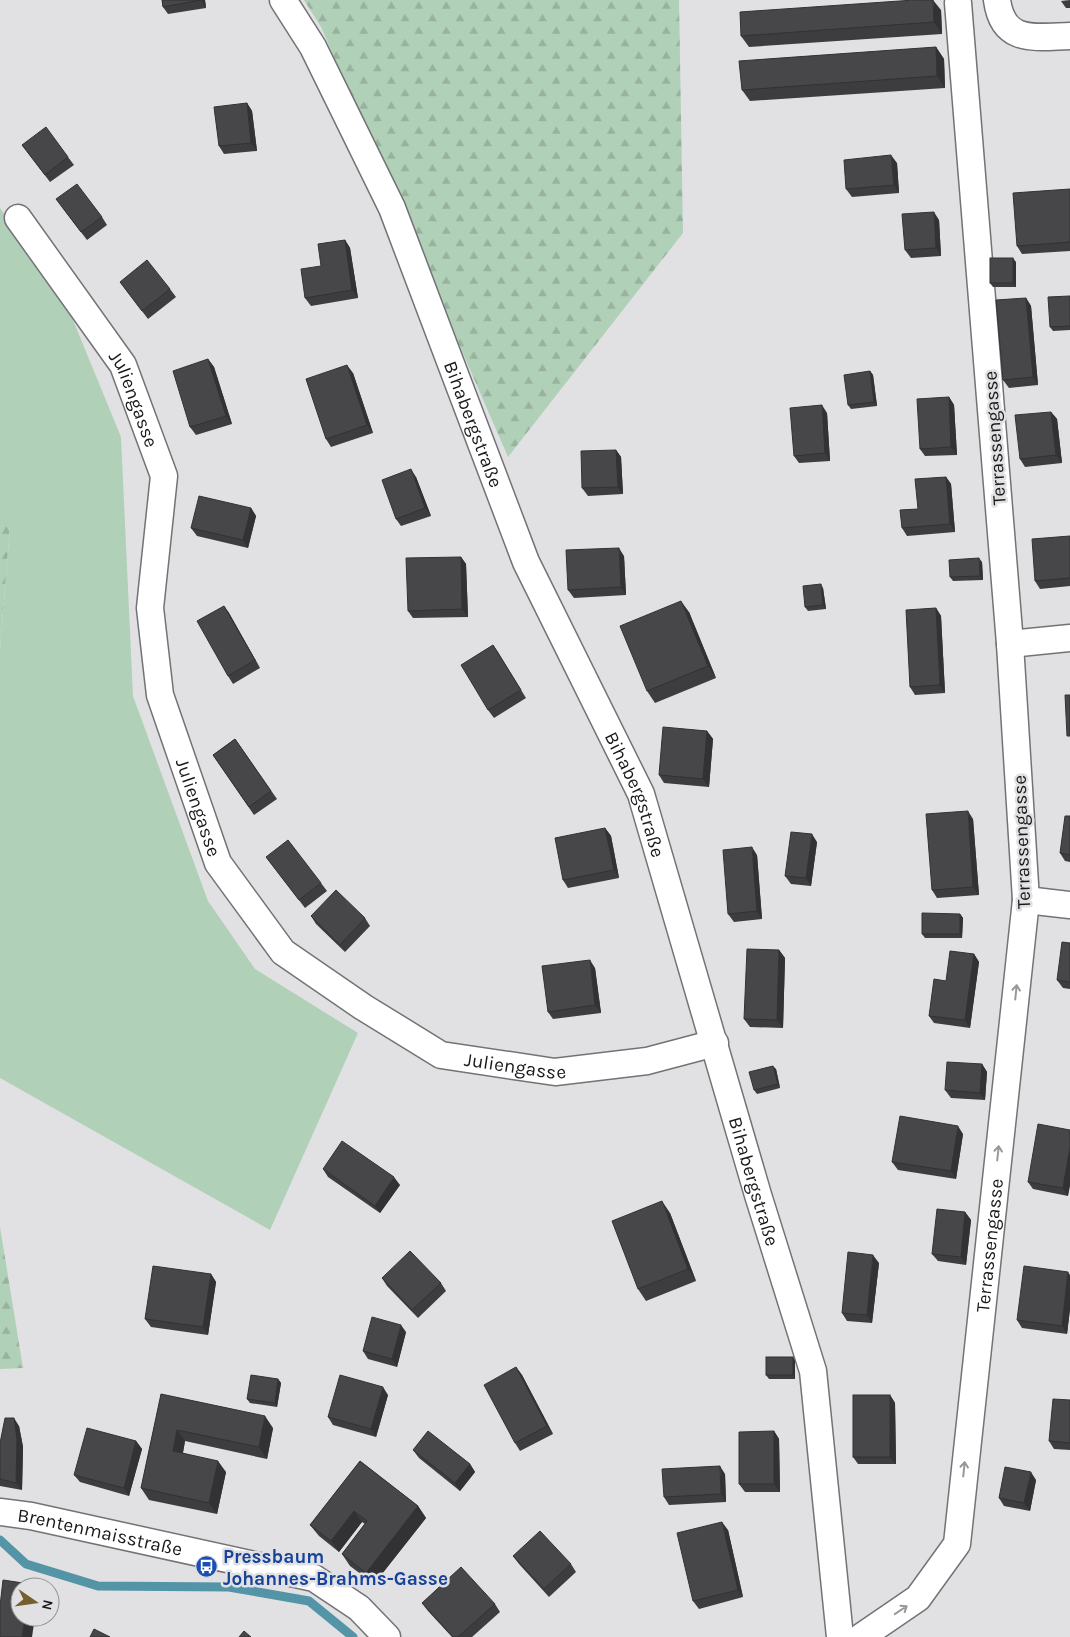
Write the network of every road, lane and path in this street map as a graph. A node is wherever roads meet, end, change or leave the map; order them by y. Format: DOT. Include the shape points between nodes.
graph roads {
  1 [pos="283,0"];
  2 [pos="997,0"];
  3 [pos="958,3"];
  4 [pos="1070,36"];
  5 [pos="18,218"];
  6 [pos="1070,638"];
  7 [pos="1010,644"];
  8 [pos="1026,900"];
  9 [pos="1070,905"];
  10 [pos="715,1043"];
  11 [pos="6,1513"];
  12 [pos="387,1637"];
  13 [pos="840,1637"];
  14 [pos="861,1637"];
  1 -- 10 [label="street, Bihabergstraße" via="313,47 392,208 526,562 641,794"];
  2 -- 4 [label="street" via="999,18 1011,31 1032,37"];
  3 -- 7 [label="street, Terrassengasse"];
  5 -- 10 [label="street, Juliengasse" via="123,365 164,476 150,608 160,694 218,863 283,952 441,1055 555,1072 647,1061"];
  6 -- 7 [label="street"];
  7 -- 8 [label="street, Terrassengasse"];
  8 -- 9 [label="street"];
  14 -- 8 [label="street, Terrassengasse, one-way" via="918,1598 957,1544"];
  10 -- 13 [label="street, Bihabergstraße" via="813,1371"];
  11 -- 12 [label="street, Brentenmaisstraße" via="314,1578 360,1608"];
}
